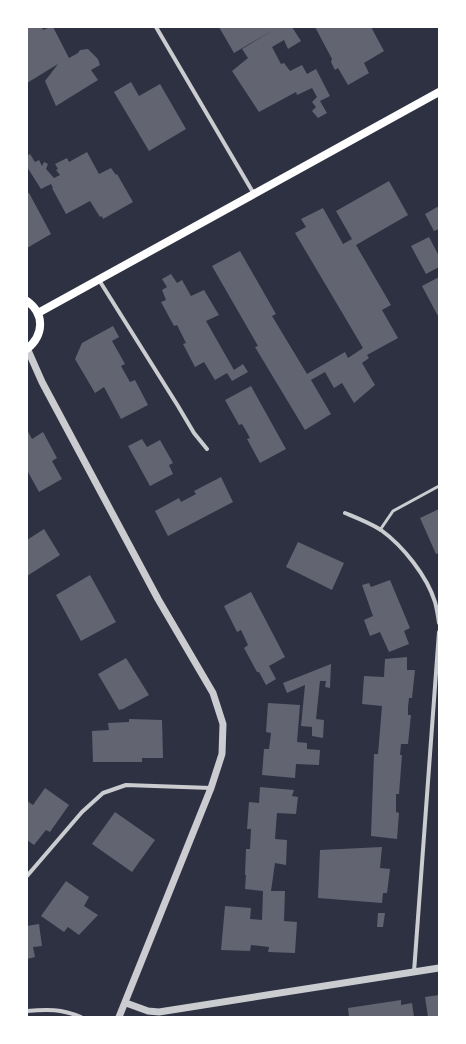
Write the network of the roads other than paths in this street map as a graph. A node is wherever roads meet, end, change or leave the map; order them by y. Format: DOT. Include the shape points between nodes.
graph roads {
  1 [pos="156,27"];
  2 [pos="439,92"];
  3 [pos="254,194"];
  4 [pos="99,280"];
  5 [pos="27,302"];
  6 [pos="38,313"];
  7 [pos="27,348"];
  8 [pos="207,449"];
  9 [pos="439,486"];
  10 [pos="345,513"];
  11 [pos="380,530"];
  12 [pos="439,623"];
  13 [pos="439,632"];
  14 [pos="211,788"];
  15 [pos="27,876"];
  16 [pos="439,968"];
  17 [pos="414,972"];
  18 [pos="126,1003"];
  19 [pos="27,1011"];
  20 [pos="81,1017"];
  21 [pos="119,1017"];
  1 -- 3 [label="street"];
  2 -- 3 [label="main road"];
  3 -- 4 [label="main road"];
  4 -- 6 [label="main road"];
  4 -- 8 [label="street" via="194,433"];
  5 -- 6 [label="main road" via="33,305"];
  6 -- 7 [label="main road" via="38,336"];
  7 -- 14 [label="street" via="42,382 154,592 213,693 223,724 222,754"];
  9 -- 11 [label="lane" via="393,511"];
  10 -- 11 [label="street"];
  11 -- 12 [label="street" via="397,543 420,572 435,602"];
  13 -- 17 [label="street"];
  14 -- 15 [label="street" via="126,785 103,793 82,812"];
  14 -- 18 [label="street"];
  16 -- 17 [label="street"];
  17 -- 18 [label="street" via="159,1012"];
  18 -- 21 [label="street"];
  19 -- 20 [label="street" via="53,1009"];
}
